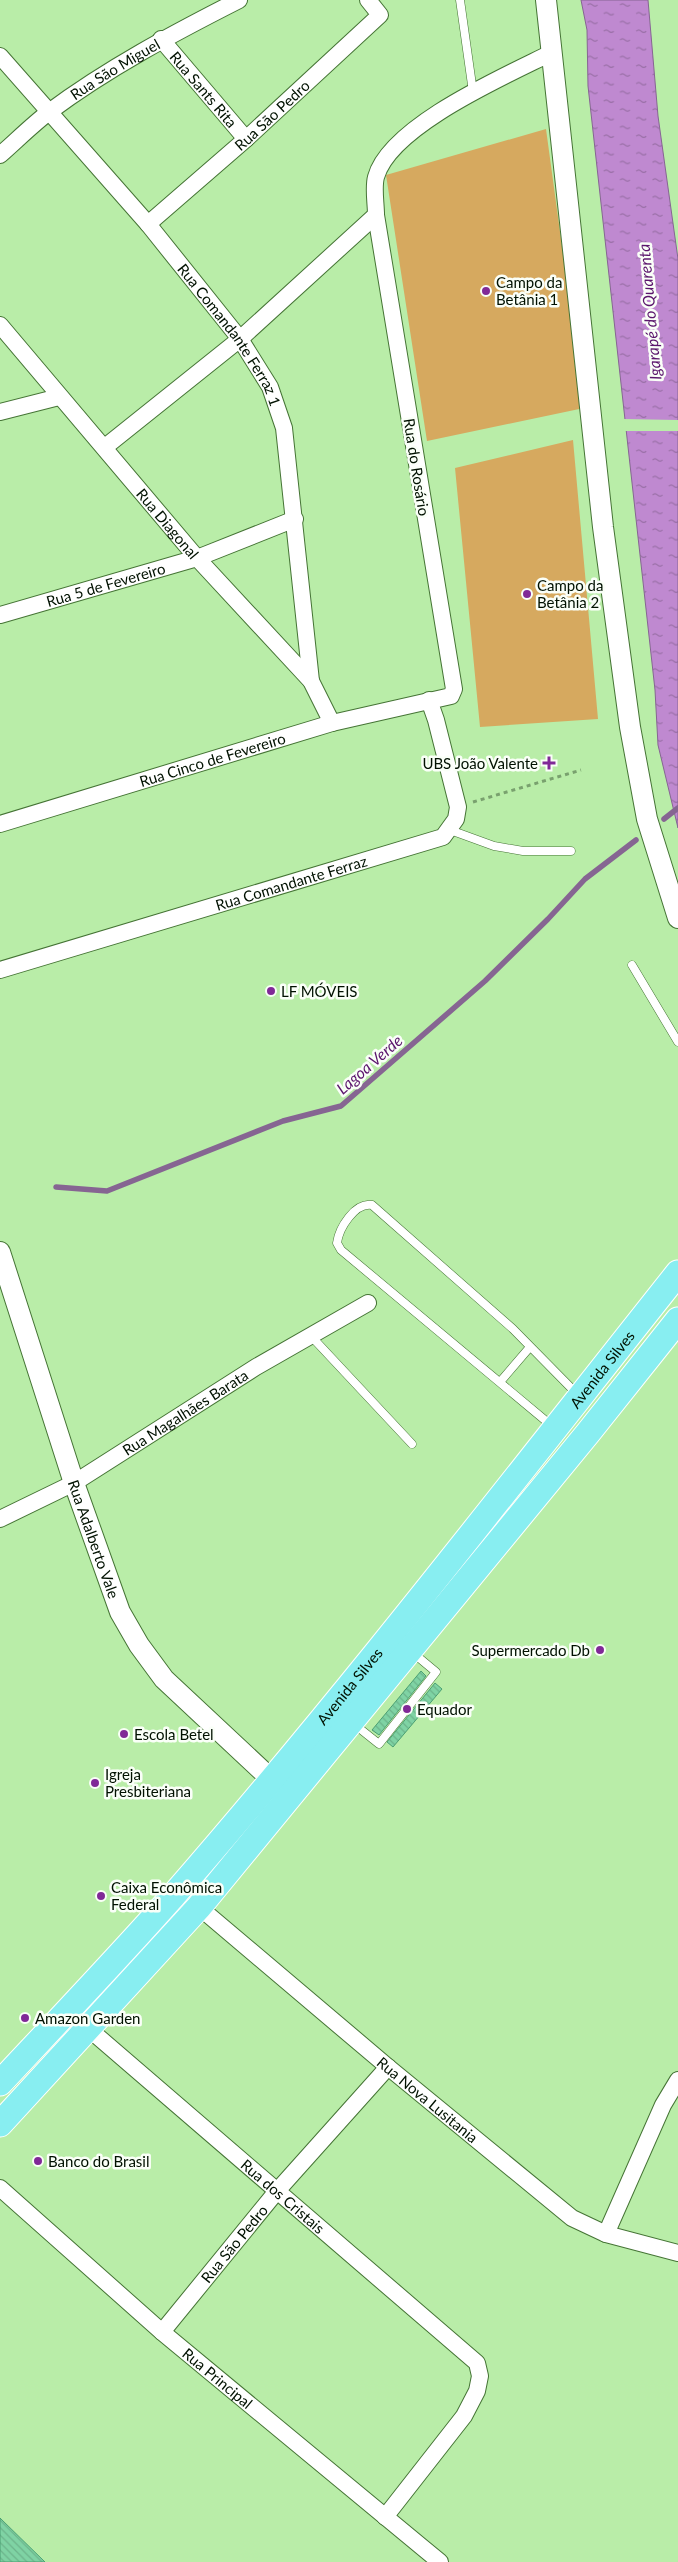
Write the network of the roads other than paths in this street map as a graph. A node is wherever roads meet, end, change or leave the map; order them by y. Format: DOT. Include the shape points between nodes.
graph roads {
  1 [pos="240,0"];
  2 [pos="368,0"];
  3 [pos="460,0"];
  4 [pos="546,0"];
  5 [pos="161,39"];
  6 [pos="551,53"];
  7 [pos="0,56"];
  8 [pos="473,93"];
  9 [pos="48,112"];
  10 [pos="246,139"];
  11 [pos="0,155"];
  12 [pos="376,215"];
  13 [pos="148,224"];
  14 [pos="0,326"];
  15 [pos="240,339"];
  16 [pos="59,397"];
  17 [pos="0,412"];
  18 [pos="105,447"];
  19 [pos="295,519"];
  20 [pos="197,558"];
  21 [pos="0,615"];
  22 [pos="311,681"];
  23 [pos="428,700"];
  24 [pos="332,724"];
  25 [pos="0,824"];
  26 [pos="450,830"];
  27 [pos="571,851"];
  28 [pos="678,918"];
  29 [pos="632,965"];
  30 [pos="0,970"];
  31 [pos="678,1042"];
  32 [pos="0,1252"];
  33 [pos="678,1273"];
  34 [pos="368,1303"];
  35 [pos="678,1320"];
  36 [pos="310,1336"];
  37 [pos="530,1346"];
  38 [pos="500,1382"];
  39 [pos="580,1397"];
  40 [pos="555,1429"];
  41 [pos="412,1444"];
  42 [pos="74,1483"];
  43 [pos="0,1520"];
  44 [pos="409,1649"];
  45 [pos="350,1721"];
  46 [pos="271,1779"];
  47 [pos="199,1907"];
  48 [pos="89,2029"];
  49 [pos="388,2067"];
  50 [pos="678,2080"];
  51 [pos="0,2083"];
  52 [pos="0,2124"];
  53 [pos="0,2188"];
  54 [pos="277,2191"];
  55 [pos="606,2234"];
  56 [pos="678,2253"];
  57 [pos="162,2332"];
  58 [pos="385,2516"];
  59 [pos="440,2562"];
  1 -- 5 [label="street, Rua São Miguel"];
  2 -- 10 [label="street, Rua São Pedro" via="380,15"];
  3 -- 8 [label="lane"];
  4 -- 6 [label="street"];
  5 -- 9 [label="street, Rua São Miguel"];
  5 -- 10 [label="street, Rua Sants Rita"];
  6 -- 8 [label="street, Rua do Rosário"];
  6 -- 28 [label="street" via="602,527 630,727 647,819"];
  7 -- 9 [label="street, Rua Comandante Ferraz 1"];
  8 -- 12 [label="street, Rua do Rosário" via="411,131 386,157 376,178"];
  9 -- 11 [label="street, Rua São Miguel"];
  9 -- 13 [label="street, Rua Comandante Ferraz 1"];
  10 -- 13 [label="street, Rua São Pedro"];
  12 -- 15 [label="street"];
  12 -- 23 [label="street, Rua do Rosário" via="454,689 451,696"];
  13 -- 15 [label="street, Rua Comandante Ferraz 1"];
  14 -- 16 [label="street, Rua Diagonal"];
  15 -- 18 [label="street"];
  15 -- 19 [label="street, Rua Comandante Ferraz 1" via="270,387 284,428"];
  16 -- 17 [label="street"];
  16 -- 18 [label="street, Rua Diagonal"];
  18 -- 20 [label="street, Rua Diagonal"];
  19 -- 20 [label="street, Rua 5 de Fevereiro"];
  19 -- 22 [label="street, Rua Comandante Ferraz 1"];
  20 -- 21 [label="street, Rua 5 de Fevereiro"];
  20 -- 22 [label="street, Rua Diagonal"];
  22 -- 24 [label="street, Rua Diagonal"];
  23 -- 24 [label="street, Rua Cinco de Fevereiro"];
  23 -- 26 [label="street" via="458,807"];
  24 -- 25 [label="street, Rua Cinco de Fevereiro"];
  26 -- 27 [label="lane" via="494,846 523,851"];
  26 -- 30 [label="street, Rua Comandante Ferraz" via="443,837"];
  29 -- 31 [label="lane"];
  32 -- 42 [label="street, Rua Adalberto Vale"];
  33 -- 39 [label="main road, Avenida Silves"];
  34 -- 36 [label="street, Rua Magalhães Barata"];
  35 -- 44 [label="main road, Avenida Silves"];
  36 -- 41 [label="lane"];
  36 -- 42 [label="street, Rua Magalhães Barata"];
  37 -- 38 [label="lane"];
  37 -- 38 [label="lane" via="372,1205 359,1206 339,1232 337,1243 341,1250"];
  37 -- 39 [label="lane"];
  38 -- 40 [label="lane"];
  39 -- 40 [label="main road, Avenida Silves"];
  40 -- 46 [label="main road, Avenida Silves" via="410,1613"];
  42 -- 43 [label="street, Rua Magalhães Barata"];
  42 -- 46 [label="street, Rua Adalberto Vale" via="120,1612 139,1645 164,1678"];
  44 -- 45 [label="main road, Avenida Silves"];
  44 -- 45 [label="lane" via="436,1672 379,1744"];
  45 -- 47 [label="main road, Avenida Silves"];
  46 -- 51 [label="main road, Avenida Silves" via="173,1895"];
  47 -- 48 [label="main road, Avenida Silves"];
  47 -- 49 [label="street, Rua Nova Lusitania"];
  48 -- 52 [label="main road, Avenida Silves"];
  48 -- 54 [label="street, Rua dos Cristais"];
  49 -- 54 [label="street, Rua São Pedro"];
  49 -- 55 [label="street, Rua Nova Lusitania" via="572,2218"];
  50 -- 55 [label="street" via="663,2105"];
  53 -- 57 [label="street, Rua Principal"];
  54 -- 57 [label="street, Rua São Pedro"];
  54 -- 58 [label="street, Rua dos Cristais" via="476,2363 480,2376 477,2391 464,2416"];
  55 -- 56 [label="street, Rua Nova Lusitania"];
  57 -- 58 [label="street, Rua Principal"];
  58 -- 59 [label="street, Rua Principal"];
}
